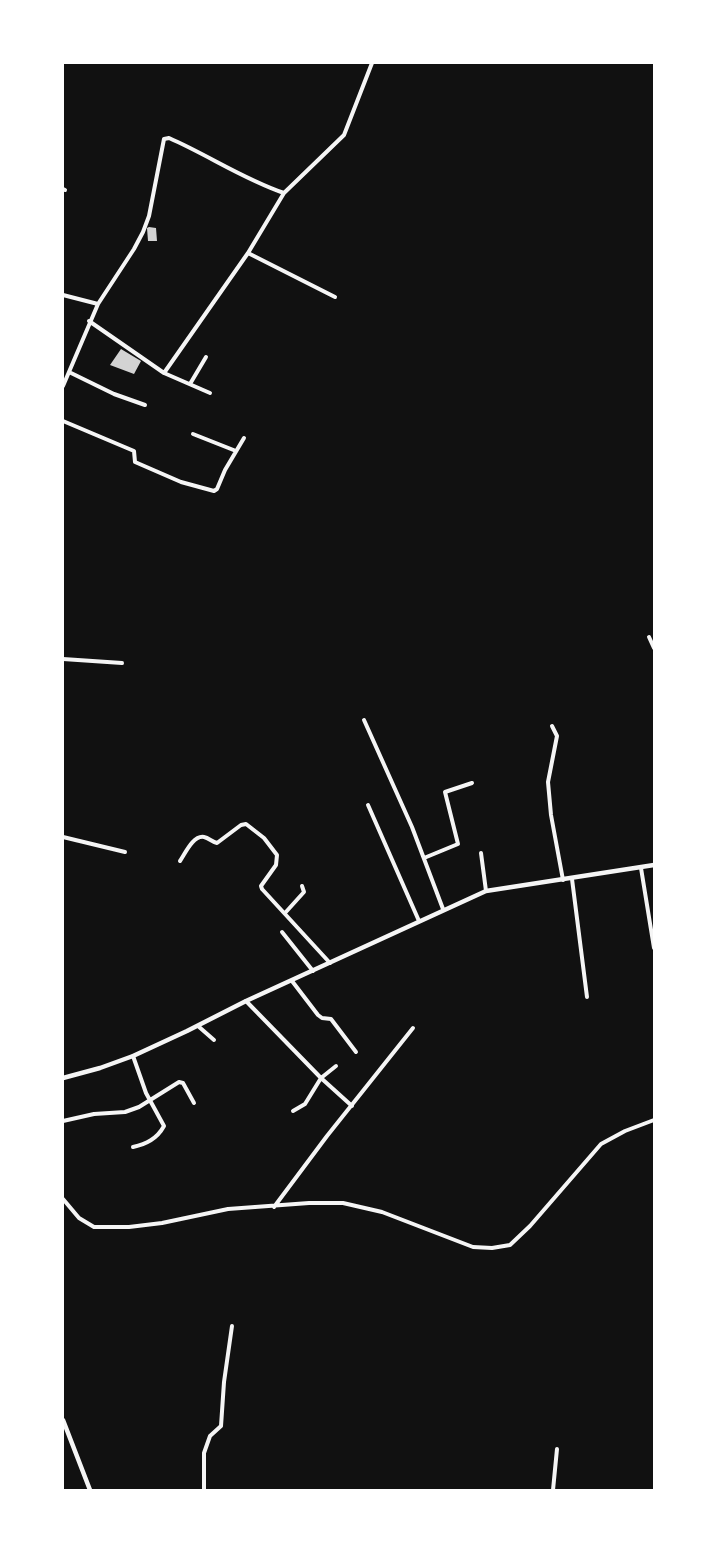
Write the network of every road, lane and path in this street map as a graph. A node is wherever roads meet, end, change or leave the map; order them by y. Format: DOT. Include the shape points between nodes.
graph roads {
  1 [pos="372,63"];
  2 [pos="284,193"];
  3 [pos="248,253"];
  4 [pos="63,295"];
  5 [pos="334,297"];
  6 [pos="98,304"];
  7 [pos="89,321"];
  8 [pos="206,357"];
  9 [pos="69,372"];
  10 [pos="164,373"];
  11 [pos="190,384"];
  12 [pos="63,386"];
  13 [pos="210,393"];
  14 [pos="145,405"];
  15 [pos="63,421"];
  16 [pos="193,434"];
  17 [pos="244,438"];
  18 [pos="236,451"];
  19 [pos="649,637"];
  20 [pos="654,648"];
  21 [pos="63,659"];
  22 [pos="122,663"];
  23 [pos="364,720"];
  24 [pos="552,726"];
  25 [pos="472,783"];
  26 [pos="368,805"];
  27 [pos="63,837"];
  28 [pos="125,852"];
  29 [pos="481,853"];
  30 [pos="423,858"];
  31 [pos="180,861"];
  32 [pos="654,865"];
  33 [pos="641,868"];
  34 [pos="572,879"];
  35 [pos="562,880"];
  36 [pos="302,886"];
  37 [pos="486,891"];
  38 [pos="443,909"];
  39 [pos="285,913"];
  40 [pos="419,921"];
  41 [pos="282,932"];
  42 [pos="654,948"];
  43 [pos="330,963"];
  44 [pos="313,971"];
  45 [pos="292,981"];
  46 [pos="587,997"];
  47 [pos="246,1001"];
  48 [pos="198,1026"];
  49 [pos="414,1028"];
  50 [pos="214,1040"];
  51 [pos="356,1052"];
  52 [pos="133,1056"];
  53 [pos="336,1066"];
  54 [pos="63,1078"];
  55 [pos="321,1078"];
  56 [pos="149,1101"];
  57 [pos="194,1103"];
  58 [pos="352,1106"];
  59 [pos="293,1111"];
  60 [pos="654,1120"];
  61 [pos="63,1121"];
  62 [pos="133,1147"];
  63 [pos="63,1198"];
  64 [pos="274,1207"];
  65 [pos="232,1326"];
  66 [pos="63,1420"];
  67 [pos="557,1449"];
  68 [pos="90,1490"];
  69 [pos="204,1490"];
  70 [pos="553,1490"];
  1 -- 2 [label="street" via="344,135"];
  2 -- 3 [label="street"];
  2 -- 6 [label="street" via="166,138 162,142 149,216 134,249"];
  3 -- 5 [label="street"];
  3 -- 10 [label="street"];
  4 -- 6 [label="street"];
  6 -- 7 [label="street"];
  7 -- 9 [label="street"];
  7 -- 10 [label="street"];
  8 -- 11 [label="street"];
  9 -- 12 [label="street"];
  9 -- 14 [label="street"];
  10 -- 11 [label="street"];
  11 -- 13 [label="street"];
  15 -- 18 [label="street" via="135,452 135,462 214,491"];
  16 -- 18 [label="street"];
  17 -- 18 [label="street"];
  19 -- 20 [label="street"];
  21 -- 22 [label="street"];
  23 -- 30 [label="street"];
  24 -- 35 [label="street" via="557,736 549,782 551,815"];
  25 -- 30 [label="street" via="445,792 458,844"];
  26 -- 40 [label="street"];
  27 -- 28 [label="street"];
  29 -- 37 [label="street"];
  30 -- 38 [label="street"];
  31 -- 39 [label="street" via="194,841 205,837 218,843 246,824 277,855 276,865 261,886"];
  32 -- 33 [label="street"];
  33 -- 34 [label="street"];
  33 -- 42 [label="street"];
  34 -- 35 [label="street"];
  34 -- 46 [label="street"];
  35 -- 37 [label="street"];
  36 -- 39 [label="street" via="304,892"];
  37 -- 38 [label="street"];
  38 -- 40 [label="street"];
  39 -- 43 [label="street"];
  40 -- 43 [label="street"];
  41 -- 44 [label="street"];
  43 -- 44 [label="street"];
  44 -- 45 [label="street"];
  45 -- 47 [label="street"];
  45 -- 51 [label="street" via="322,1018 332,1019"];
  47 -- 48 [label="street"];
  47 -- 55 [label="street"];
  48 -- 50 [label="street"];
  48 -- 52 [label="street"];
  49 -- 58 [label="street"];
  52 -- 54 [label="street"];
  52 -- 56 [label="street"];
  53 -- 55 [label="street"];
  55 -- 58 [label="street"];
  55 -- 59 [label="street" via="305,1104"];
  56 -- 57 [label="street" via="179,1082"];
  56 -- 61 [label="street" via="124,1112"];
  56 -- 62 [label="street" via="163,1123 163,1130"];
  58 -- 64 [label="street"];
  60 -- 64 [label="street" via="601,1144 510,1245 473,1247 382,1212 343,1203"];
  63 -- 64 [label="street" via="79,1218 94,1227 129,1227 228,1209"];
  65 -- 69 [label="street" via="221,1426 210,1436 204,1453"];
  66 -- 68 [label="street"];
  67 -- 70 [label="street"];
}
